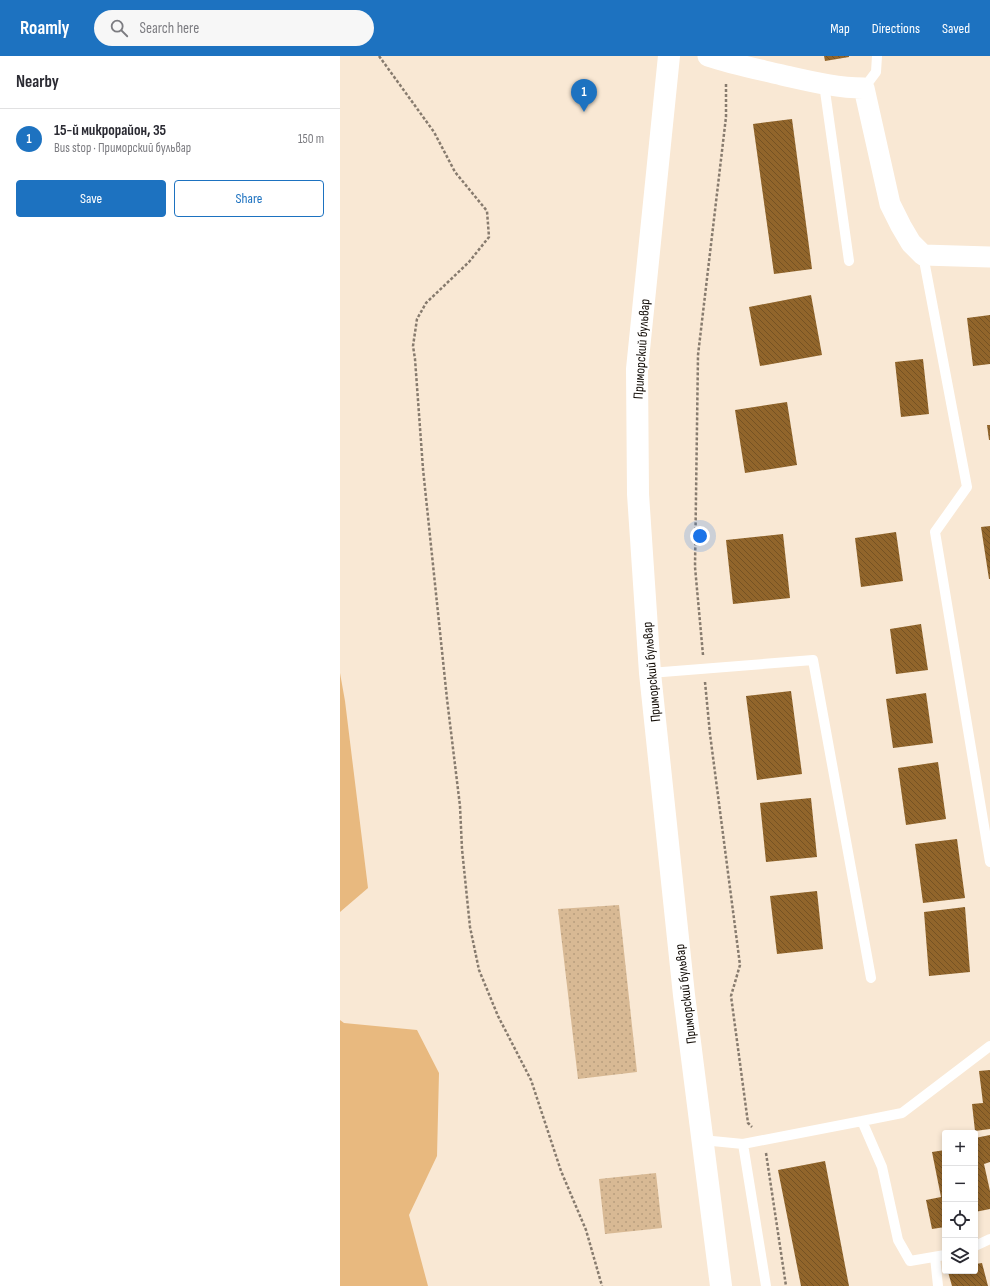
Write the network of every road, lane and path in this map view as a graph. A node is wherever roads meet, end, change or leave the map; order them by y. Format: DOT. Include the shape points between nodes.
graph roads {
  1 [pos="379,56"];
  2 [pos="669,56"];
  3 [pos="708,56"];
  4 [pos="877,56"];
  5 [pos="824,84"];
  6 [pos="864,88"];
  7 [pos="923,255"];
  8 [pos="990,257"];
  9 [pos="849,261"];
  10 [pos="650,673"];
  11 [pos="990,862"];
  12 [pos="871,978"];
  13 [pos="990,1046"];
  14 [pos="862,1121"];
  15 [pos="702,1140"];
  16 [pos="742,1144"];
  17 [pos="990,1239"];
  18 [pos="978,1245"];
  19 [pos="940,1256"];
  20 [pos="602,1286"];
  21 [pos="721,1286"];
  22 [pos="766,1286"];
  23 [pos="938,1286"];
  1 -- 20 [label="path" via="434,132 455,172 487,211 489,237 469,262 426,303 417,319 413,346 423,469 460,806 470,927 479,970 498,1016 531,1080 561,1171 586,1230"];
  2 -- 10 [label="street, Приморский бульвар" via="637,369 638,494"];
  3 -- 5 [label="street"];
  4 -- 6 [label="lane" via="876,72"];
  5 -- 6 [label="street"];
  5 -- 9 [label="lane"];
  6 -- 7 [label="street" via="890,204 911,243"];
  7 -- 8 [label="street"];
  7 -- 11 [label="lane" via="967,487 935,532"];
  10 -- 12 [label="lane" via="813,660"];
  10 -- 15 [label="street, Приморский бульвар"];
  13 -- 14 [label="lane" via="902,1113"];
  14 -- 16 [label="lane"];
  14 -- 19 [label="lane" via="882,1167 898,1240 910,1261"];
  15 -- 16 [label="lane"];
  15 -- 21 [label="street, Приморский бульвар"];
  16 -- 22 [label="lane"];
  17 -- 18 [label="lane"];
  19 -- 23 [label="lane"];
}
